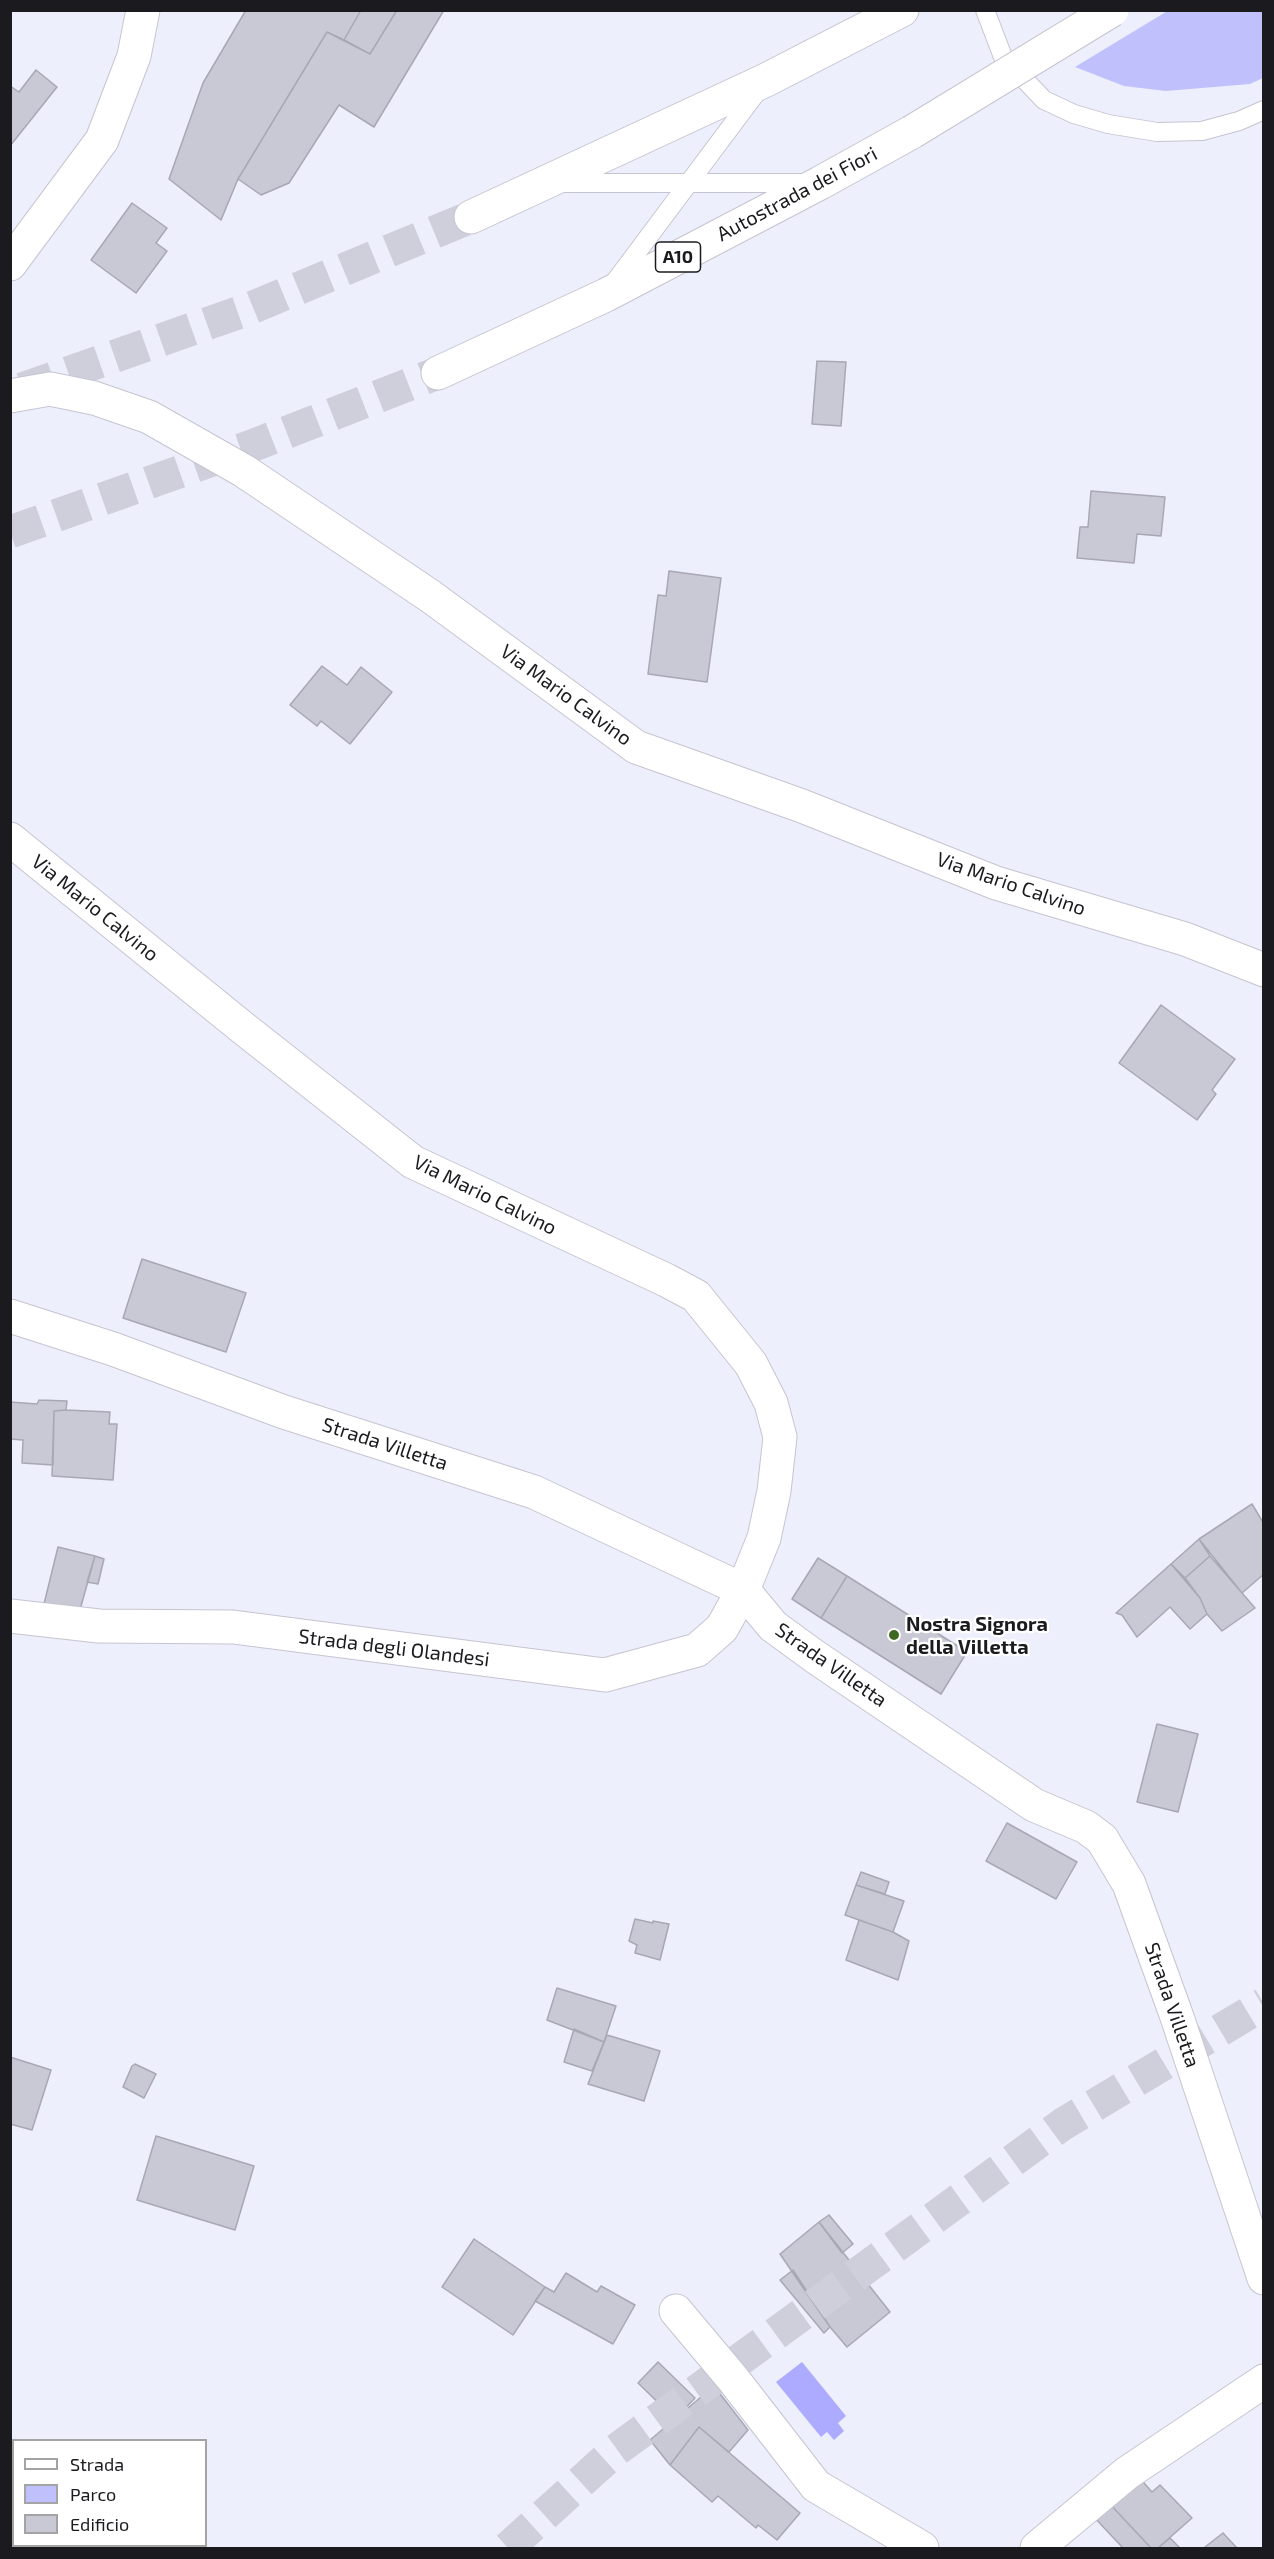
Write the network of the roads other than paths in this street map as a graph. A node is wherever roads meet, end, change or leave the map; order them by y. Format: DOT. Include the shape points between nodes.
graph roads {
  1 [pos="143,10"];
  2 [pos="985,10"];
  3 [pos="1112,10"];
  4 [pos="891,16"];
  5 [pos="766,81"];
  6 [pos="1263,110"];
  7 [pos="548,183"];
  8 [pos="820,183"];
  9 [pos="689,185"];
  10 [pos="471,217"];
  11 [pos="10,264"];
  12 [pos="606,294"];
  13 [pos="438,373"];
  14 [pos="10,396"];
  15 [pos="10,839"];
  16 [pos="1263,970"];
  17 [pos="10,1316"];
  18 [pos="743,1590"];
  19 [pos="10,1616"];
  20 [pos="1263,2278"];
  21 [pos="676,2311"];
  22 [pos="1263,2381"];
  23 [pos="922,2548"];
  24 [pos="1037,2548"];
  1 -- 11 [label="main road" via="134,56 102,140"];
  2 -- 6 [label="lane" via="1003,57 1044,100 1074,114 1157,132 1202,131"];
  3 -- 8 [label="main road, Autostrada dei Fiori / A10, bridge" via="912,132"];
  4 -- 5 [label="main road"];
  5 -- 7 [label="main road"];
  5 -- 9 [label="lane"];
  7 -- 9 [label="lane"];
  7 -- 10 [label="main road"];
  8 -- 9 [label="lane"];
  8 -- 12 [label="main road, Autostrada dei Fiori / A10"];
  9 -- 12 [label="lane"];
  12 -- 13 [label="main road, Autostrada dei Fiori / A10"];
  14 -- 16 [label="main road, Via Mario Calvino" via="50,389 94,398 148,417 244,471 430,596 636,747 802,806 996,883 1185,939"];
  15 -- 18 [label="main road, Via Mario Calvino" via="413,1162 696,1296 751,1364 771,1403 780,1437 764,1538"];
  17 -- 18 [label="main road, Strada Villetta" via="284,1412 534,1492"];
  18 -- 19 [label="main road, Strada degli Olandesi" via="722,1628 697,1650 605,1675 233,1627 99,1626"];
  18 -- 20 [label="main road, Strada Villetta" via="772,1626 814,1656 1034,1805 1086,1827 1102,1839 1129,1884"];
  21 -- 23 [label="main road" via="816,2486"];
  22 -- 24 [label="main road" via="1127,2473"];
}
